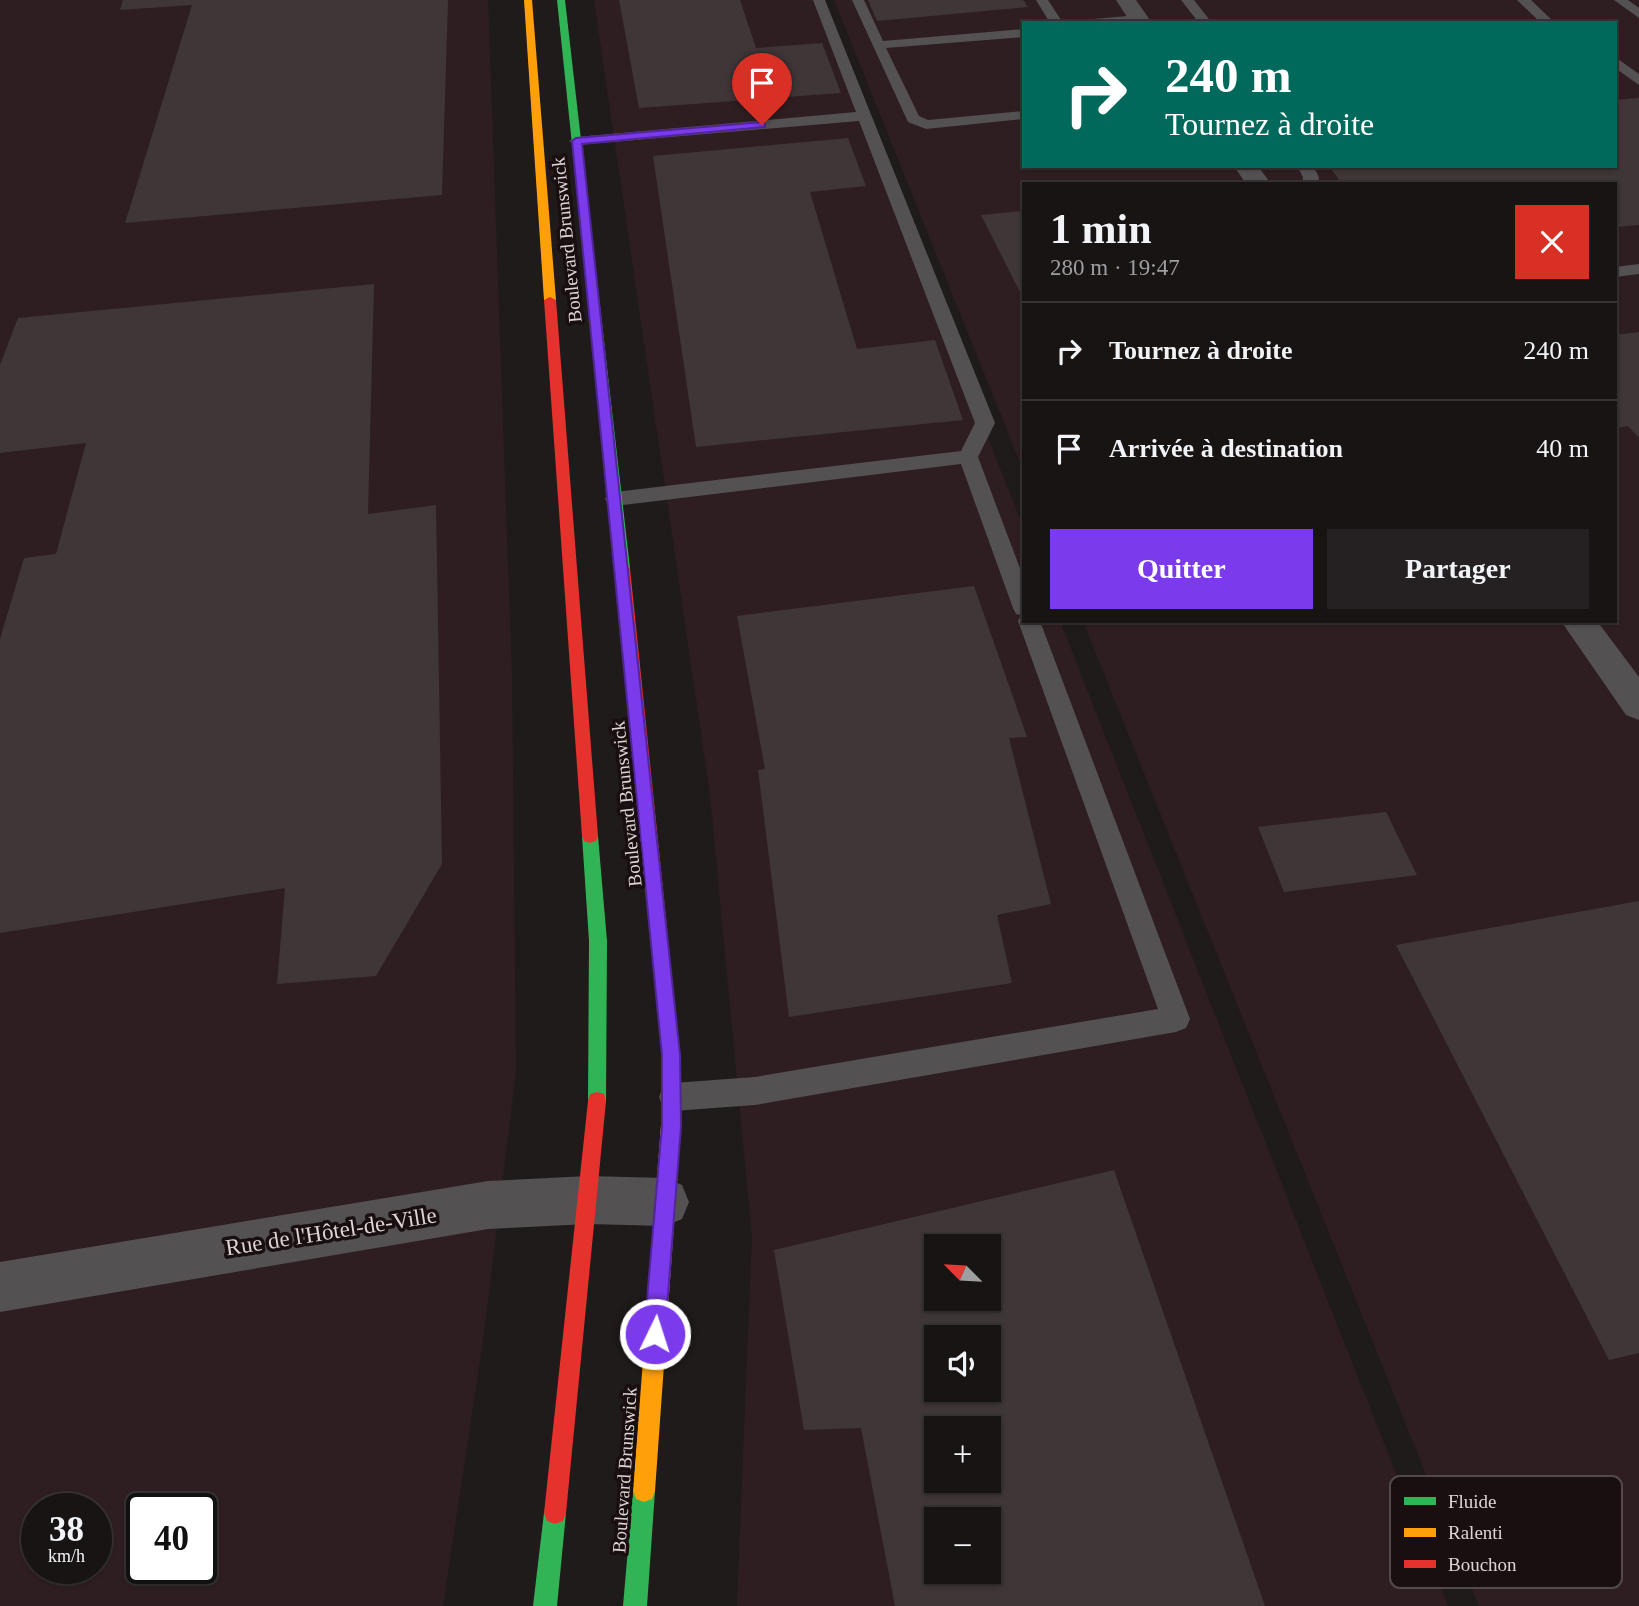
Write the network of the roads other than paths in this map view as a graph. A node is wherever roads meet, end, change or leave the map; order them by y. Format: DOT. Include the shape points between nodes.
graph roads {
  1 [pos="528,0"];
  2 [pos="561,0"];
  3 [pos="820,0"];
  4 [pos="858,0"];
  5 [pos="1042,0"];
  6 [pos="1126,0"];
  7 [pos="1187,0"];
  8 [pos="1523,0"];
  9 [pos="1620,0"];
  10 [pos="1639,15"];
  11 [pos="1056,21"];
  12 [pos="1141,21"];
  13 [pos="1204,21"];
  14 [pos="1547,21"];
  15 [pos="1022,33"];
  16 [pos="878,45"];
  17 [pos="1617,63"];
  18 [pos="1639,81"];
  19 [pos="1022,115"];
  20 [pos="865,116"];
  21 [pos="576,141"];
  22 [pos="1639,269"];
  23 [pos="1617,272"];
  24 [pos="968,457"];
  25 [pos="615,499"];
  26 [pos="1022,603"];
  27 [pos="1030,623"];
  28 [pos="1580,623"];
  29 [pos="1632,686"];
  30 [pos="673,1097"];
  31 [pos="587,1200"];
  32 [pos="665,1202"];
  33 [pos="0,1287"];
  34 [pos="545,1606"];
  35 [pos="635,1606"];
  1 -- 31 [label="street, Boulevard Brunswick" via="599,951 599,1063"];
  2 -- 21 [label="street, Boulevard Brunswick"];
  3 -- 20 [label="lane"];
  4 -- 16 [label="lane"];
  5 -- 11 [label="lane"];
  6 -- 12 [label="street"];
  7 -- 13 [label="lane"];
  8 -- 14 [label="lane"];
  9 -- 10 [label="lane"];
  15 -- 16 [label="lane"];
  16 -- 19 [label="lane" via="917,123"];
  17 -- 18 [label="lane"];
  20 -- 21 [label="lane"];
  20 -- 24 [label="lane" via="985,423"];
  21 -- 25 [label="street, Boulevard Brunswick"];
  22 -- 23 [label="lane"];
  24 -- 25 [label="lane"];
  24 -- 26 [label="lane"];
  25 -- 30 [label="street, Boulevard Brunswick"];
  27 -- 30 [label="lane" via="1176,1019 755,1091"];
  28 -- 29 [label="street"];
  30 -- 32 [label="street, Boulevard Brunswick"];
  31 -- 32 [label="street, Rue de l'Hôtel-de-Ville"];
  31 -- 33 [label="street, Rue de l'Hôtel-de-Ville" via="488,1205"];
  31 -- 34 [label="street, Boulevard Brunswick"];
  32 -- 35 [label="street, Boulevard Brunswick"];
}
